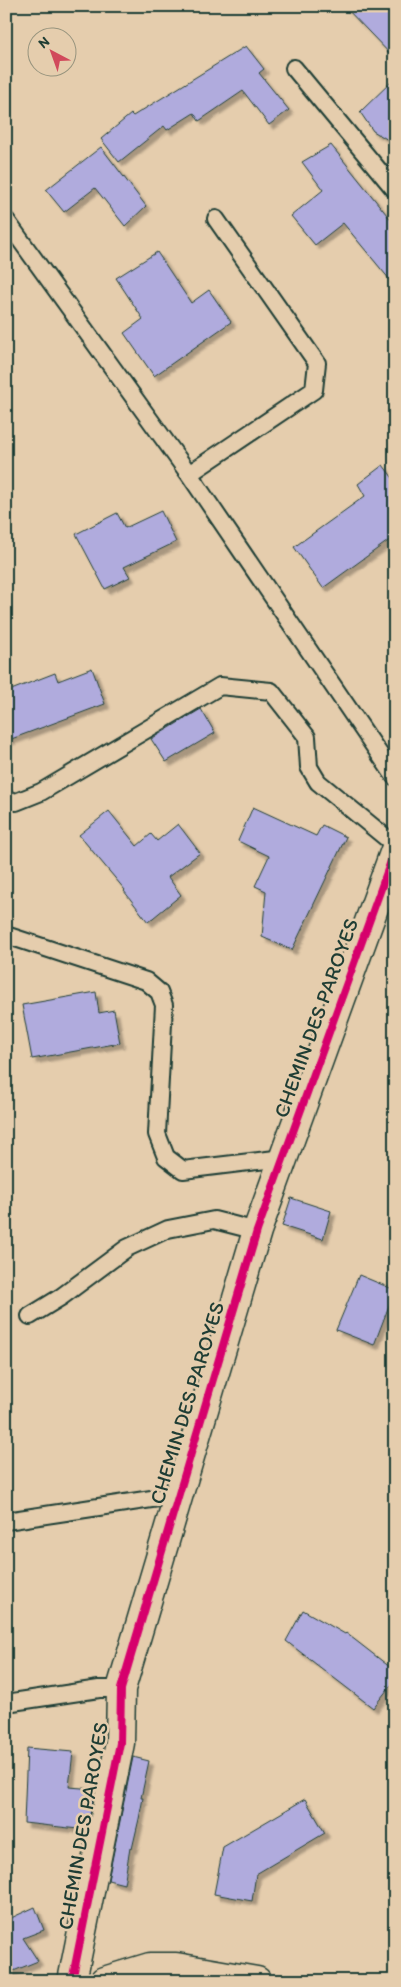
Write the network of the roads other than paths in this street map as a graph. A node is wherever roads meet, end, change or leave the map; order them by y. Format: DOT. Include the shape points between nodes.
graph roads {
  1 [pos="294,68"];
  2 [pos="395,190"];
  3 [pos="216,218"];
  4 [pos="6,220"];
  5 [pos="189,474"];
  6 [pos="395,777"];
  7 [pos="6,800"];
  8 [pos="395,845"];
  9 [pos="395,850"];
  10 [pos="6,935"];
  11 [pos="283,1158"];
  12 [pos="256,1231"];
  13 [pos="30,1316"];
  14 [pos="178,1495"];
  15 [pos="6,1521"];
  16 [pos="121,1690"];
  17 [pos="8,1702"];
  18 [pos="108,1979"];
  19 [pos="72,1981"];
  20 [pos="257,1981"];
  1 -- 2 [label="lane"];
  3 -- 5 [label="lane" via="317,363 314,390"];
  4 -- 5 [label="lane"];
  5 -- 6 [label="lane"];
  7 -- 8 [label="lane" via="16,802 42,792 220,686 271,691 307,737 309,767 318,782"];
  9 -- 11 [label="street, CHEMIN DES PAROYES"];
  10 -- 11 [label="lane" via="146,981 159,992 164,1005 157,1134 166,1157 182,1170"];
  11 -- 12 [label="street, CHEMIN DES PAROYES"];
  12 -- 13 [label="lane" via="214,1220 168,1228 127,1248"];
  12 -- 14 [label="street, CHEMIN DES PAROYES"];
  14 -- 15 [label="lane"];
  14 -- 16 [label="street, CHEMIN DES PAROYES"];
  16 -- 17 [label="lane" via="99,1689"];
  16 -- 19 [label="street, CHEMIN DES PAROYES" via="120,1742"];
  18 -- 20 [label="street" via="150,1967 176,1967"];
}
